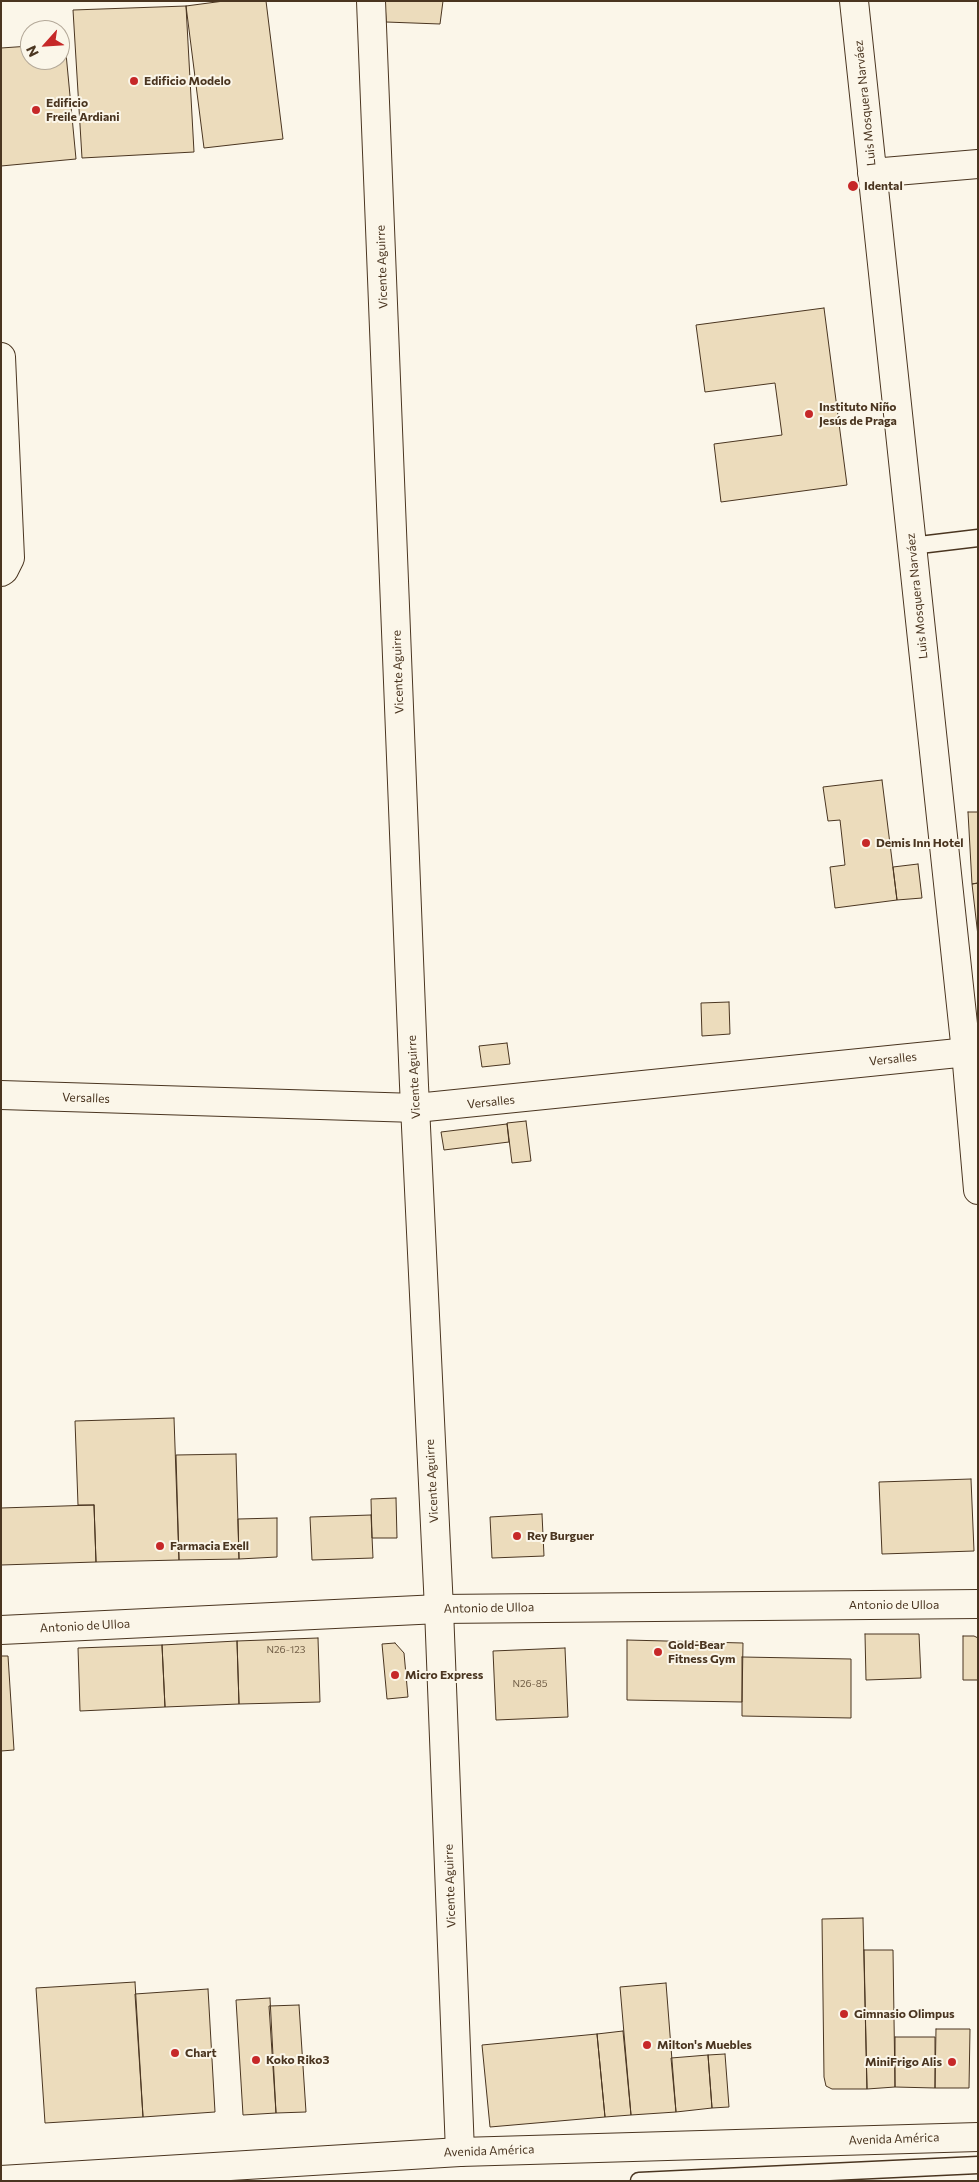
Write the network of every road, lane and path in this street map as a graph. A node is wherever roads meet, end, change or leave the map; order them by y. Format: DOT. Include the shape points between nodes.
graph roads {
  1 [pos="372,1"];
  2 [pos="854,1"];
  3 [pos="978,164"];
  4 [pos="872,173"];
  5 [pos="1,357"];
  6 [pos="978,538"];
  7 [pos="911,546"];
  8 [pos="3,571"];
  9 [pos="972,1051"];
  10 [pos="1,1095"];
  11 [pos="416,1108"];
  12 [pos="978,1190"];
  13 [pos="978,1604"];
  14 [pos="439,1609"];
  15 [pos="1,1630"];
  16 [pos="978,2136"];
  17 [pos="460,2152"];
  18 [pos="978,2165"];
  19 [pos="1,2180"];
  20 [pos="639,2181"];
  1 -- 11 [label="street, Vicente Aguirre"];
  2 -- 4 [label="street, Luis Mosquera Narváez"];
  3 -- 4 [label="street"];
  4 -- 7 [label="street, Luis Mosquera Narváez"];
  5 -- 8 [label="street" via="10,558"];
  6 -- 7 [label="lane"];
  7 -- 9 [label="street, Luis Mosquera Narváez"];
  9 -- 11 [label="street, Versalles"];
  9 -- 12 [label="street, Luis Mosquera Narváez"];
  10 -- 11 [label="street, Versalles"];
  11 -- 14 [label="street, Vicente Aguirre"];
  13 -- 14 [label="street, Antonio de Ulloa"];
  14 -- 15 [label="street, Antonio de Ulloa"];
  14 -- 17 [label="street, Vicente Aguirre"];
  16 -- 17 [label="street, Avenida América"];
  17 -- 19 [label="street, Avenida América"];
  18 -- 20 [label="lane"];
}
